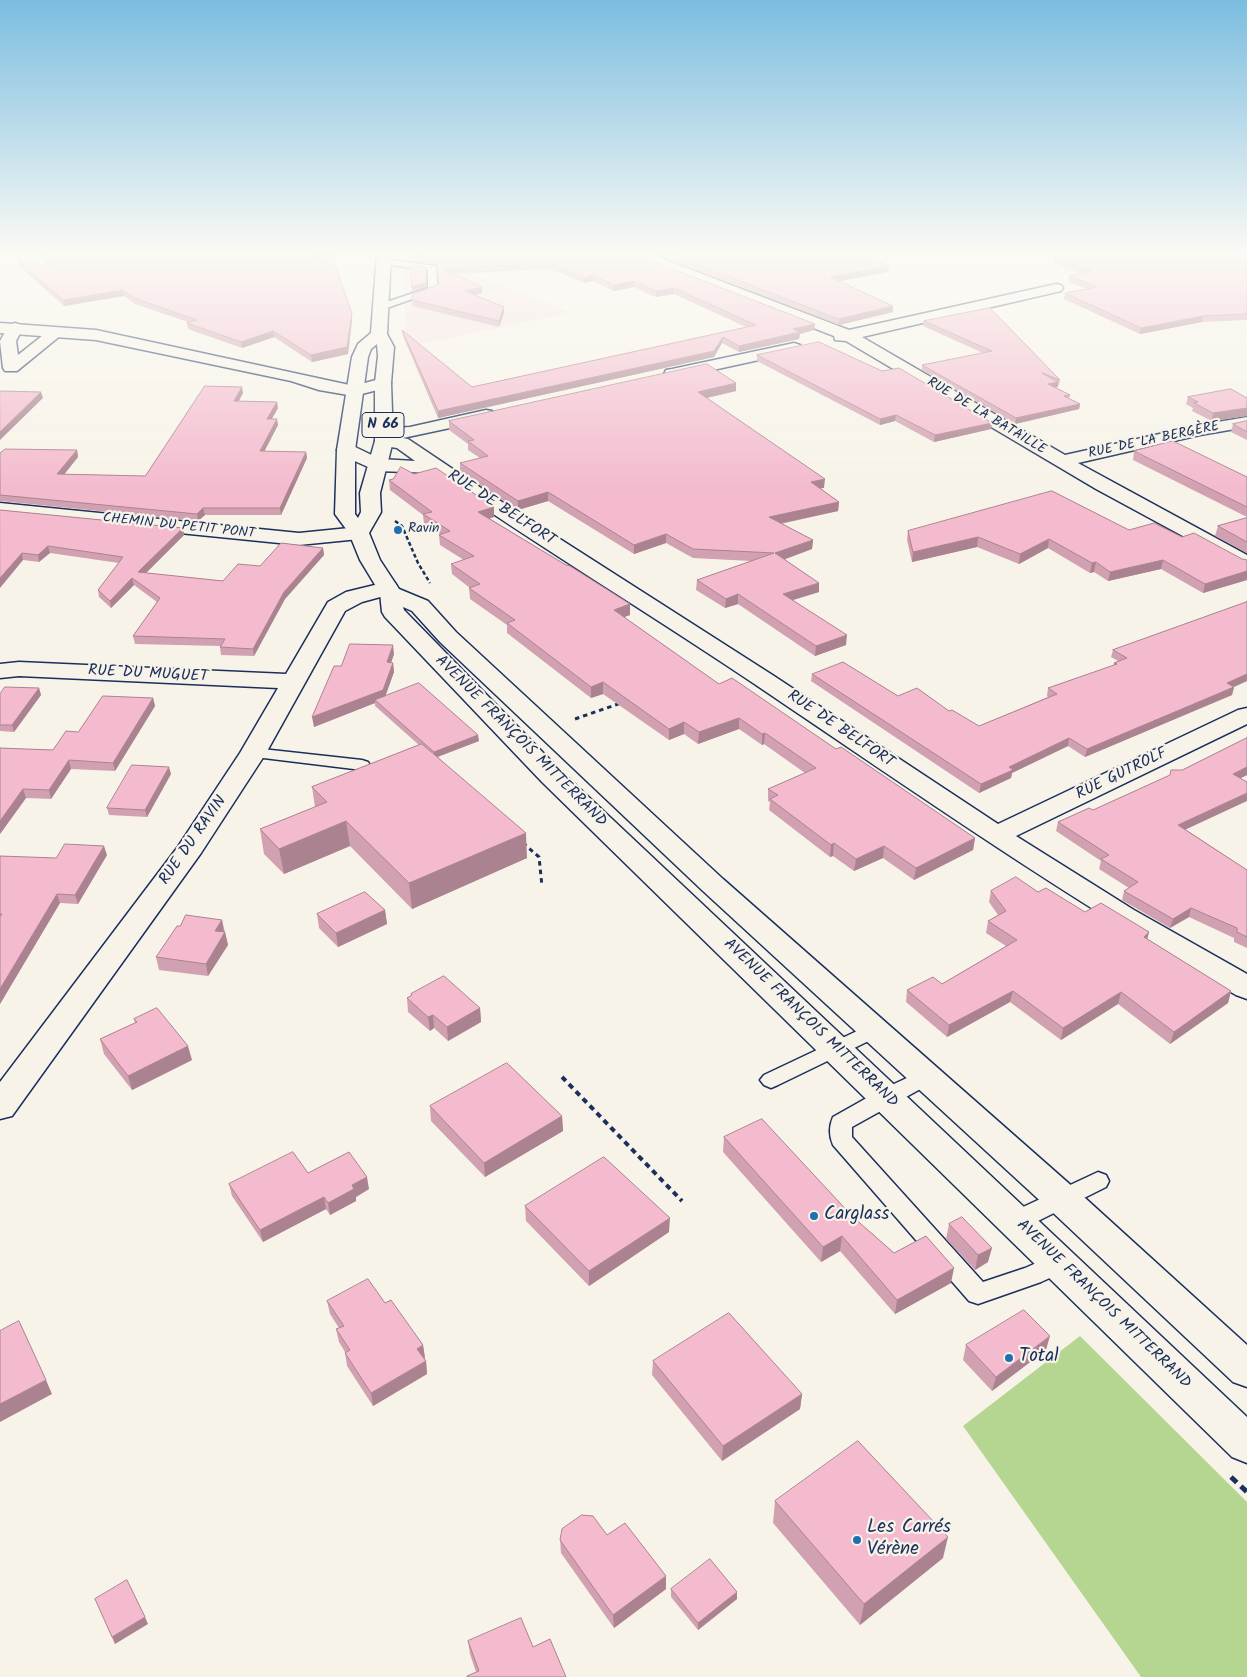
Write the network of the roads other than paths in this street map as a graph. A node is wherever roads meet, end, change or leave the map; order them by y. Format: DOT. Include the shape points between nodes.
graph roads {
  1 [pos="7,331"];
  2 [pos="58,331"];
  3 [pos="60,331"];
  4 [pos="837,331"];
  5 [pos="869,331"];
  6 [pos="379,334"];
  7 [pos="849,336"];
  8 [pos="6,374"];
  9 [pos="654,378"];
  10 [pos="383,383"];
  11 [pos="355,384"];
  12 [pos="499,412"];
  13 [pos="1247,422"];
  14 [pos="384,437"];
  15 [pos="346,450"];
  16 [pos="1061,461"];
  17 [pos="377,465"];
  18 [pos="436,467"];
  19 [pos="0,509"];
  20 [pos="359,533"];
  21 [pos="1247,563"];
  22 [pos="389,591"];
  23 [pos="0,671"];
  24 [pos="295,682"];
  25 [pos="1247,715"];
  26 [pos="253,753"];
  27 [pos="362,765"];
  28 [pos="997,835"];
  29 [pos="1247,988"];
  30 [pos="874,1030"];
  31 [pos="835,1047"];
  32 [pos="926,1077"];
  33 [pos="771,1080"];
  34 [pos="886,1097"];
  35 [pos="0,1107"];
  36 [pos="1098,1181"];
  37 [pos="1061,1198"];
  38 [pos="1016,1221"];
  39 [pos="1059,1263"];
  40 [pos="1247,1370"];
  41 [pos="1247,1444"];
  1 -- 8 [label="street"];
  2 -- 8 [label="street"];
  3 -- 11 [label="street" via="124,340 319,385"];
  4 -- 7 [label="street, RUE DE LA BATAILLE"];
  5 -- 7 [label="street"];
  6 -- 10 [label="street, N 66" via="386,347"];
  6 -- 11 [label="street, N 66" via="364,347"];
  7 -- 9 [label="street"];
  7 -- 16 [label="street, RUE DE LA BATAILLE"];
  10 -- 11 [label="street"];
  10 -- 14 [label="street, N 66"];
  11 -- 15 [label="street, N 66"];
  12 -- 14 [label="street"];
  13 -- 16 [label="street, RUE DE LA BERGÈRE"];
  14 -- 17 [label="street, N 66"];
  14 -- 18 [label="street, RUE DE BELFORT" via="402,444"];
  15 -- 17 [label="street"];
  15 -- 20 [label="street, AVENUE FRANÇOIS MITTERRAND" via="345,514"];
  16 -- 21 [label="street, RUE DE LA BATAILLE"];
  17 -- 18 [label="street, RUE DE BELFORT"];
  17 -- 20 [label="street" via="370,493 371,512"];
  18 -- 28 [label="street, RUE DE BELFORT" via="738,662"];
  19 -- 20 [label="street, CHEMIN DU PETIT PONT" via="298,539"];
  20 -- 22 [label="street, AVENUE FRANÇOIS MITTERRAND" via="370,560"];
  22 -- 24 [label="street, RUE DU RAVIN" via="354,597 336,607"];
  22 -- 30 [label="street, AVENUE FRANÇOIS MITTERRAND" via="420,606 448,637 706,878"];
  22 -- 31 [label="street, AVENUE FRANÇOIS MITTERRAND" via="393,612 550,776"];
  23 -- 24 [label="street, RUE DU MUGUET" via="19,669"];
  24 -- 26 [label="street, RUE DU RAVIN"];
  25 -- 28 [label="street, RUE GUTROLF"];
  26 -- 27 [label="lane"];
  26 -- 35 [label="street, RUE DU RAVIN" via="187,853"];
  28 -- 29 [label="street, RUE DE BELFORT" via="1169,945"];
  30 -- 31 [label="lane"];
  30 -- 32 [label="street, AVENUE FRANÇOIS MITTERRAND"];
  31 -- 33 [label="lane"];
  31 -- 34 [label="street, AVENUE FRANÇOIS MITTERRAND"];
  32 -- 34 [label="lane"];
  32 -- 37 [label="street, AVENUE FRANÇOIS MITTERRAND"];
  34 -- 38 [label="street, AVENUE FRANÇOIS MITTERRAND"];
  34 -- 39 [label="lane" via="841,1124 841,1139 978,1294"];
  36 -- 37 [label="lane"];
  37 -- 38 [label="lane"];
  37 -- 40 [label="street, AVENUE FRANÇOIS MITTERRAND"];
  38 -- 39 [label="street, AVENUE FRANÇOIS MITTERRAND"];
  39 -- 41 [label="street, AVENUE FRANÇOIS MITTERRAND"];
}
